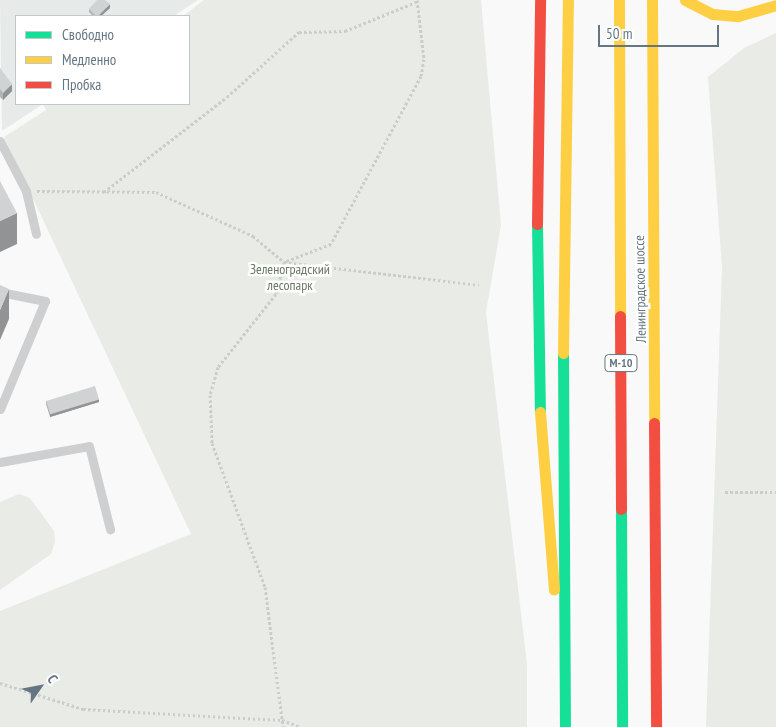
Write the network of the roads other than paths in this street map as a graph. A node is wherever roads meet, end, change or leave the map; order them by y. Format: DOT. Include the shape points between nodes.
graph roads {
  1 [pos="529,0"];
  2 [pos="540,0"];
  3 [pos="568,0"];
  4 [pos="619,0"];
  5 [pos="652,0"];
  6 [pos="685,0"];
  7 [pos="776,5"];
  8 [pos="539,41"];
  9 [pos="0,141"];
  10 [pos="36,234"];
  11 [pos="0,292"];
  12 [pos="0,409"];
  13 [pos="0,462"];
  14 [pos="110,529"];
  15 [pos="565,721"];
  16 [pos="622,727"];
  17 [pos="656,727"];
  1 -- 8 [label="main road"];
  2 -- 8 [label="main road"];
  3 -- 15 [label="main road" via="563,278"];
  4 -- 16 [label="main road, Ленинградское шоссе / М-10"];
  5 -- 17 [label="main road, Ленинградское шоссе"];
  6 -- 7 [label="main road" via="713,14 738,16"];
  8 -- 15 [label="main road" via="536,356"];
  9 -- 10 [label="lane" via="26,191"];
  11 -- 12 [label="lane" via="45,301"];
  13 -- 14 [label="lane" via="12,464 89,446"];
}
